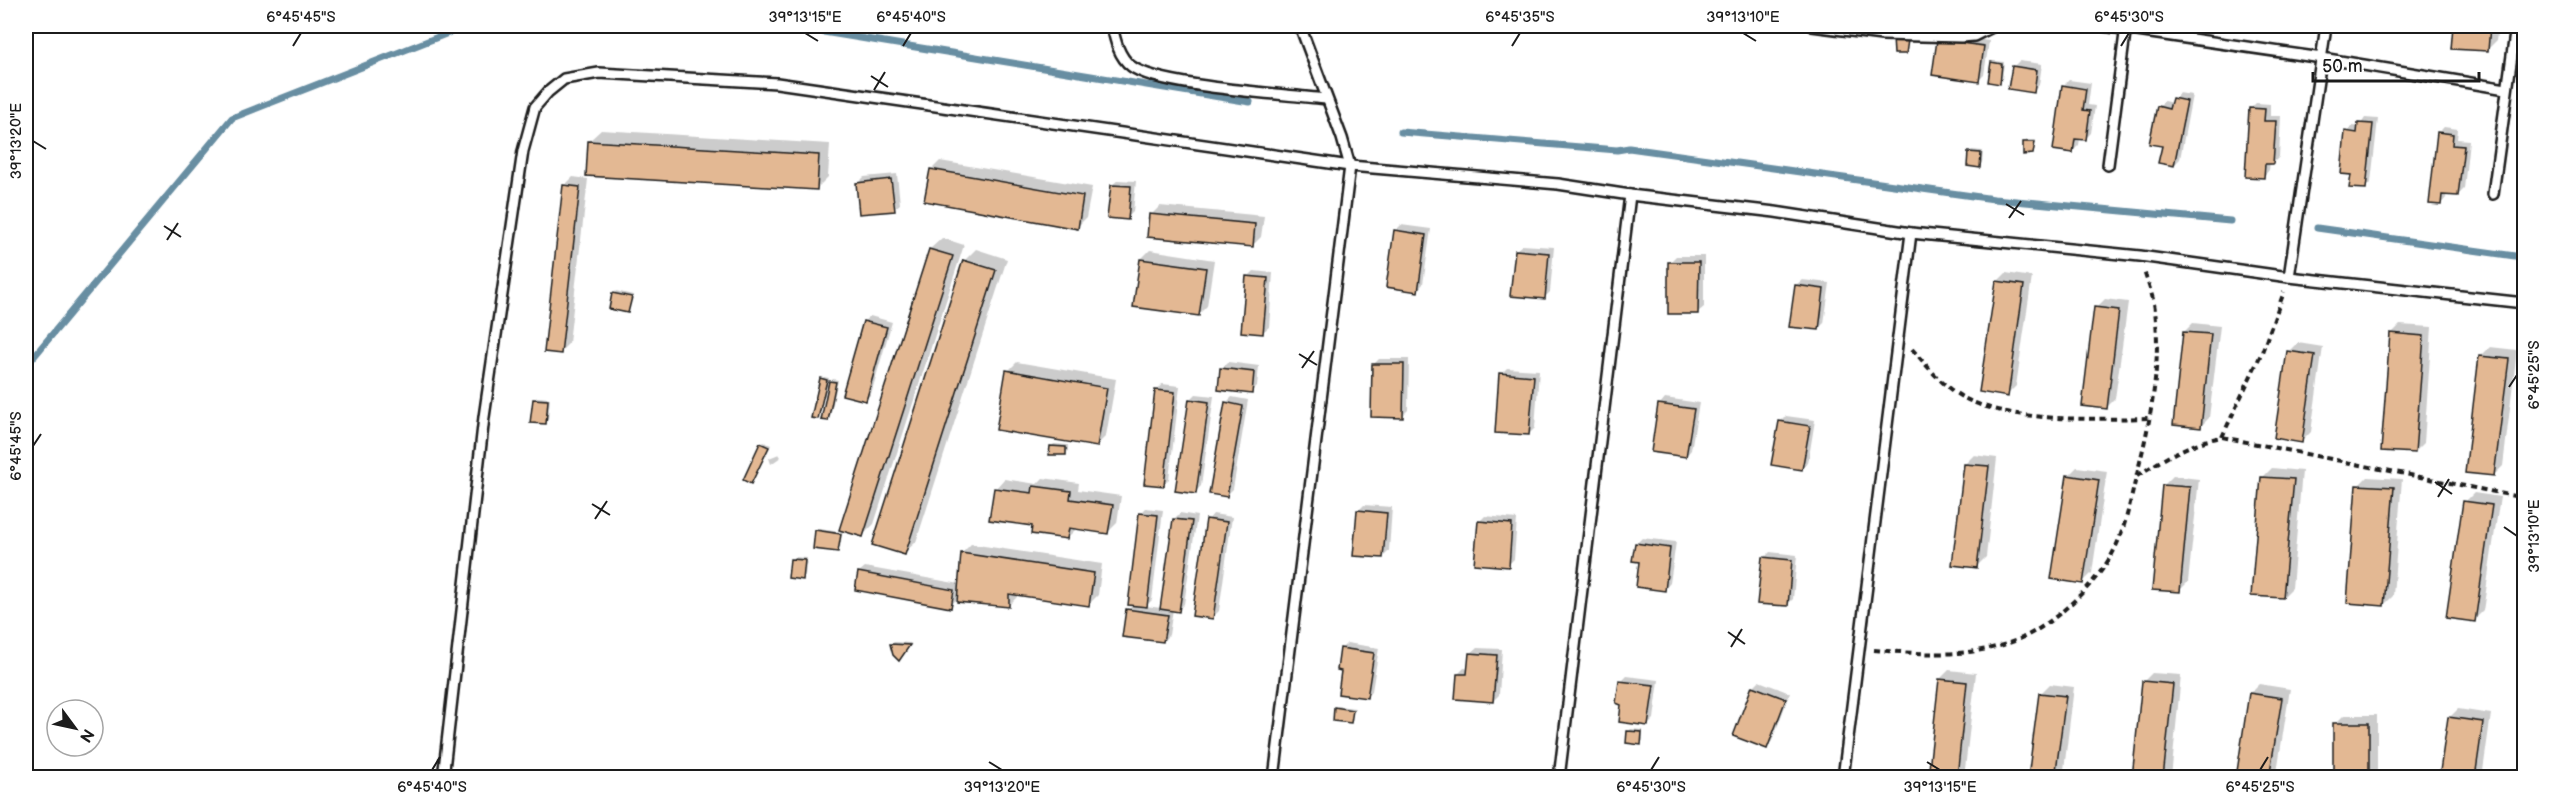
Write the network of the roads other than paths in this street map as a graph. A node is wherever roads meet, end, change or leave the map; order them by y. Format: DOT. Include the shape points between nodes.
graph roads {
  1 [pos="1112,26"];
  2 [pos="1300,26"];
  3 [pos="1812,26"];
  4 [pos="1994,26"];
  5 [pos="2103,26"];
  6 [pos="2326,26"];
  7 [pos="2516,26"];
  8 [pos="2125,27"];
  9 [pos="2322,58"];
  10 [pos="2506,89"];
  11 [pos="1326,99"];
  12 [pos="2108,165"];
  13 [pos="1350,166"];
  14 [pos="2493,194"];
  15 [pos="1630,195"];
  16 [pos="1911,233"];
  17 [pos="2289,277"];
  18 [pos="2524,303"];
  19 [pos="443,777"];
  20 [pos="1274,777"];
  21 [pos="1559,777"];
  22 [pos="1843,777"];
  1 -- 11 [label="lane" via="1123,57 1144,74 1209,86"];
  2 -- 11 [label="lane"];
  3 -- 4 [label="lane" via="1882,35 1961,37 1974,36"];
  5 -- 8 [label="lane"];
  6 -- 9 [label="lane"];
  7 -- 10 [label="lane"];
  8 -- 9 [label="lane"];
  8 -- 12 [label="lane"];
  9 -- 10 [label="lane"];
  9 -- 17 [label="lane"];
  10 -- 14 [label="lane"];
  11 -- 13 [label="lane"];
  13 -- 15 [label="lane" via="1558,184"];
  13 -- 19 [label="lane" via="777,83 599,73 564,79 535,107 523,151 484,417"];
  13 -- 20 [label="lane"];
  15 -- 16 [label="lane"];
  15 -- 21 [label="lane"];
  16 -- 17 [label="lane" via="2140,256"];
  16 -- 22 [label="lane"];
  17 -- 18 [label="lane"];
}
